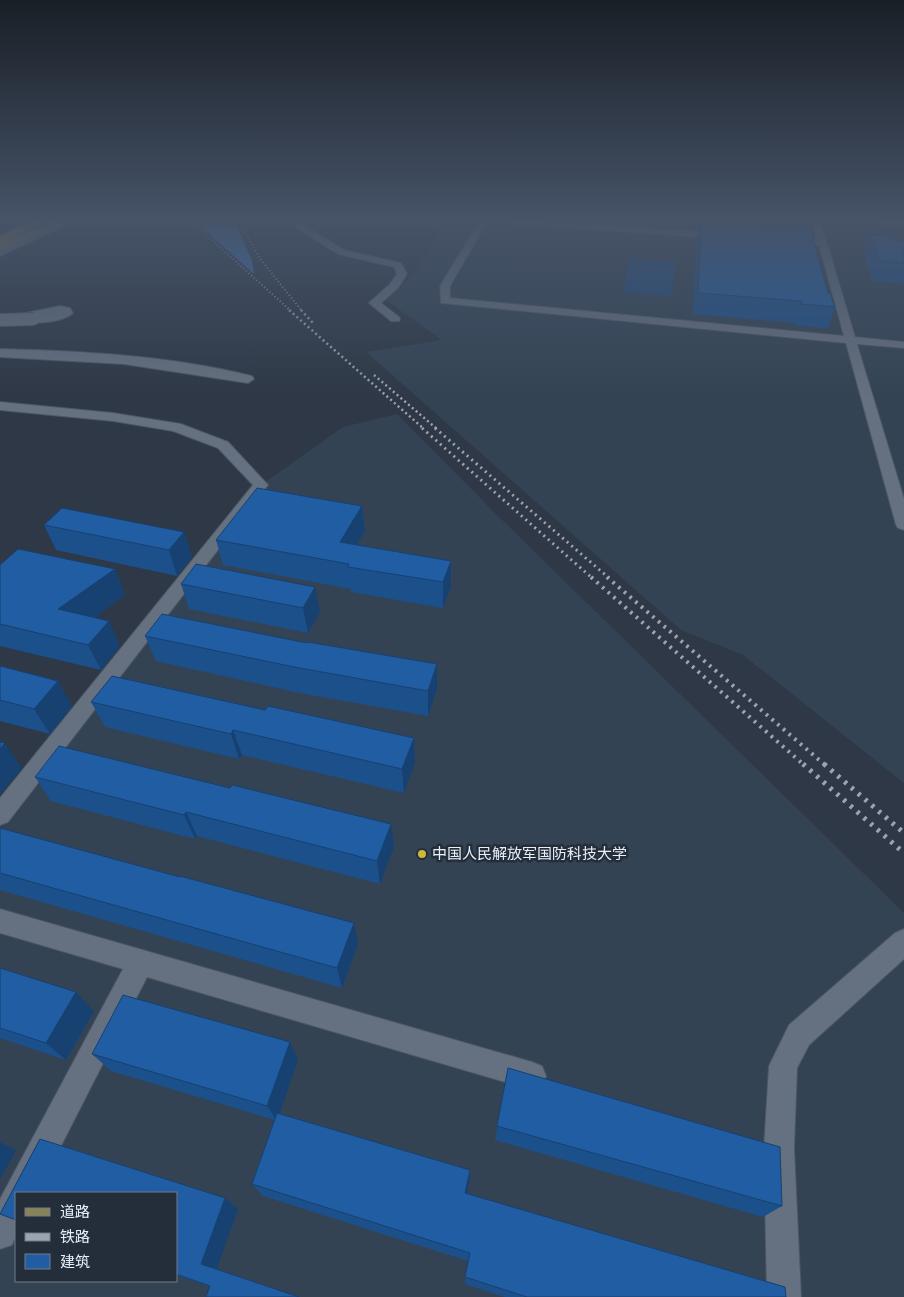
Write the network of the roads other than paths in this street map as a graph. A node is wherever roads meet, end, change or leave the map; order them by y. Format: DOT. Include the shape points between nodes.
graph roads {
  1 [pos="400,278"];
  2 [pos="449,278"];
  3 [pos="833,278"];
  4 [pos="34,319"];
  5 [pos="395,319"];
  6 [pos="0,320"];
  7 [pos="852,340"];
  8 [pos="904,345"];
  9 [pos="0,353"];
  10 [pos="248,379"];
  11 [pos="0,406"];
  12 [pos="904,525"];
  13 [pos="0,815"];
  14 [pos="0,921"];
  15 [pos="902,943"];
  16 [pos="141,962"];
  17 [pos="560,1084"];
  18 [pos="751,1140"];
  19 [pos="779,1148"];
  20 [pos="21,1192"];
  21 [pos="15,1203"];
  22 [pos="0,1232"];
  23 [pos="784,1297"];
  1 -- 5 [label="street" via="374,303"];
  2 -- 7 [label="street" via="444,286 445,301"];
  3 -- 7 [label="street"];
  4 -- 6 [label="street, bridge"];
  4 -- 6 [label="street" via="63,317 68,313 60,309 48,310"];
  7 -- 8 [label="street"];
  7 -- 12 [label="street"];
  9 -- 10 [label="street" via="118,358"];
  11 -- 13 [label="street" via="176,427 223,445 261,484"];
  14 -- 16 [label="street"];
  15 -- 19 [label="street" via="799,1035 782,1066"];
  16 -- 17 [label="street"];
  16 -- 20 [label="street"];
  18 -- 19 [label="street"];
  19 -- 23 [label="street"];
  21 -- 22 [label="street"];
}
